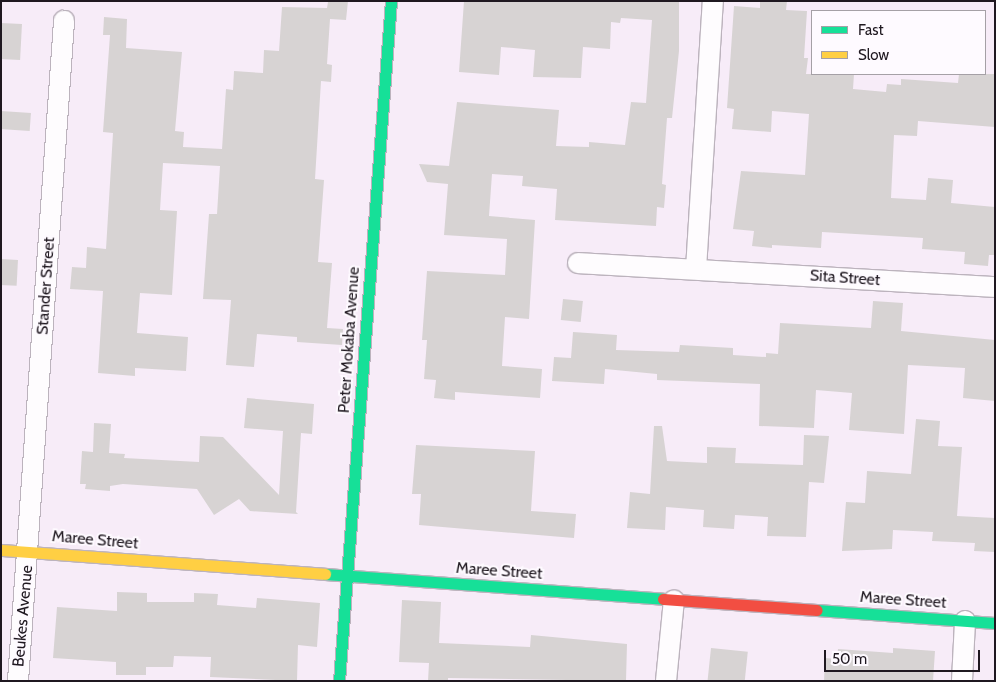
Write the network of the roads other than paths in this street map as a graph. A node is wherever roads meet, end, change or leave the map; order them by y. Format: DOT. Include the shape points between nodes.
graph roads {
  1 [pos="390,1"];
  2 [pos="713,1"];
  3 [pos="64,21"];
  4 [pos="578,263"];
  5 [pos="696,269"];
  6 [pos="995,287"];
  7 [pos="1,550"];
  8 [pos="28,551"];
  9 [pos="347,577"];
  10 [pos="674,600"];
  11 [pos="965,621"];
  12 [pos="995,622"];
  13 [pos="18,681"];
  14 [pos="339,681"];
  15 [pos="666,681"];
  16 [pos="962,681"];
  1 -- 9 [label="street, Peter Mokaba Avenue"];
  2 -- 5 [label="street"];
  3 -- 8 [label="street, Stander Street"];
  4 -- 5 [label="street, Sita Street"];
  5 -- 6 [label="street, Sita Street"];
  7 -- 8 [label="street, Maree Street"];
  8 -- 9 [label="street, Maree Street"];
  8 -- 13 [label="street, Beukes Avenue"];
  9 -- 10 [label="street, Maree Street"];
  9 -- 14 [label="street, Peter Mokaba Avenue"];
  10 -- 11 [label="street, Maree Street"];
  10 -- 15 [label="street"];
  11 -- 12 [label="street, Maree Street"];
  11 -- 16 [label="street"];
}
